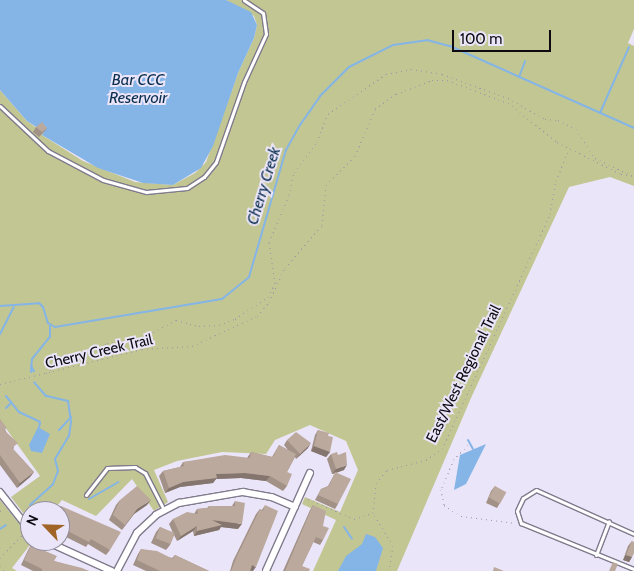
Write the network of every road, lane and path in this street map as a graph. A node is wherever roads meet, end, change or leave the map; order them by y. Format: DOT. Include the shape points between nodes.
graph roads {
  1 [pos="244,0"];
  2 [pos="0,106"];
  3 [pos="569,149"];
  4 [pos="634,176"];
  5 [pos="45,374"];
  6 [pos="0,384"];
  7 [pos="468,445"];
  8 [pos="310,473"];
  9 [pos="0,492"];
  10 [pos="86,495"];
  11 [pos="308,499"];
  12 [pos="295,507"];
  13 [pos="3,509"];
  14 [pos="164,510"];
  15 [pos="0,511"];
  16 [pos="374,513"];
  17 [pos="20,517"];
  18 [pos="609,521"];
  19 [pos="521,523"];
  20 [pos="634,534"];
  21 [pos="20,537"];
  22 [pos="68,551"];
  23 [pos="596,555"];
  24 [pos="0,558"];
  25 [pos="0,566"];
  26 [pos="634,569"];
  27 [pos="4,571"];
  28 [pos="112,571"];
  29 [pos="117,571"];
  30 [pos="266,571"];
  31 [pos="389,571"];
  1 -- 2 [label="lane" via="263,13 266,34 244,82 216,162 204,178 187,188 146,192 104,180 48,152"];
  3 -- 4 [label="path, Cherry Creek Trail" via="621,174"];
  3 -- 5 [label="path, Cherry Creek Trail" via="508,103 451,81 432,80 402,91 381,103 373,112 353,160 326,185 322,225 285,268 269,302 257,316 192,346 142,349"];
  3 -- 16 [label="path, East/West Regional Trail" via="556,181 550,214 446,440 434,456 393,467 380,476 372,495"];
  4 -- 5 [label="path" via="595,158 576,129 558,120 545,119 508,98 442,74 411,69 386,74 331,110 317,142 294,172 289,195 270,238 275,283 268,297 235,319 219,325 199,326 176,320 144,338 107,343 94,355 64,359"];
  5 -- 6 [label="path, Cherry Creek Trail"];
  7 -- 19 [label="path" via="454,459 441,489 444,505 461,516"];
  8 -- 12 [label="street"];
  9 -- 17 [label="street"];
  10 -- 14 [label="lane" via="107,468 135,467 145,473"];
  11 -- 16 [label="path" via="354,519"];
  12 -- 14 [label="street" via="264,495 237,492 196,498"];
  12 -- 30 [label="street"];
  13 -- 15 [label="path"];
  14 -- 29 [label="street" via="137,534"];
  16 -- 31 [label="path" via="393,546"];
  18 -- 19 [label="lane" via="536,490 523,498 517,511"];
  18 -- 20 [label="lane"];
  18 -- 23 [label="lane"];
  19 -- 23 [label="lane"];
  21 -- 24 [label="path"];
  22 -- 28 [label="street"];
  23 -- 26 [label="lane"];
  25 -- 27 [label="path"];
}
